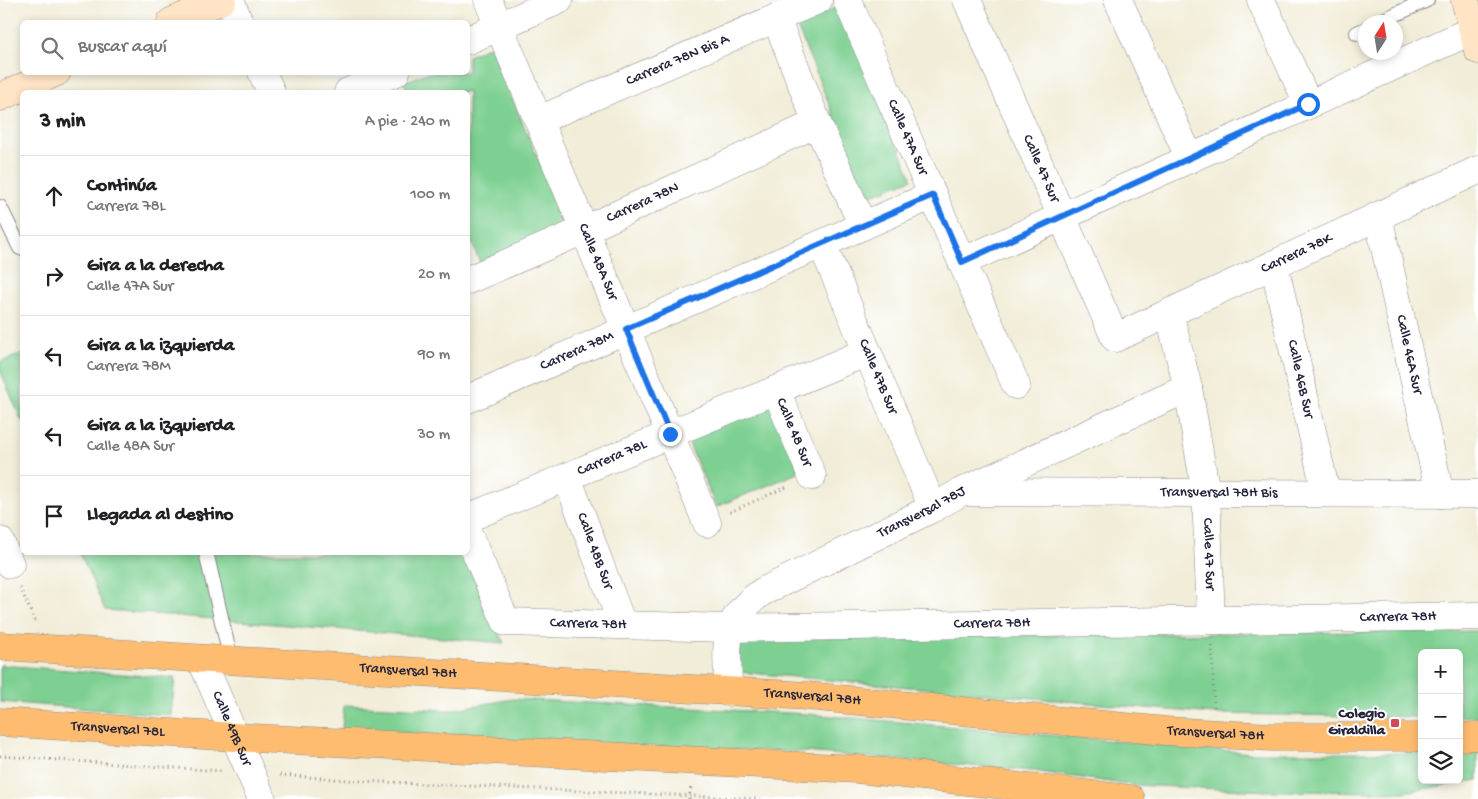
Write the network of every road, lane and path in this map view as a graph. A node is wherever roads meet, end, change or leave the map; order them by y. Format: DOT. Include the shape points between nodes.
graph roads {
  1 [pos="222,0"];
  2 [pos="230,0"];
  3 [pos="488,0"];
  4 [pos="559,0"];
  5 [pos="818,0"];
  6 [pos="847,0"];
  7 [pos="967,0"];
  8 [pos="1118,0"];
  9 [pos="1261,0"];
  10 [pos="1427,0"];
  11 [pos="1466,0"];
  12 [pos="1394,15"];
  13 [pos="776,18"];
  14 [pos="176,20"];
  15 [pos="238,20"];
  16 [pos="500,26"];
  17 [pos="470,39"];
  18 [pos="1475,40"];
  19 [pos="50,75"];
  20 [pos="263,75"];
  21 [pos="395,80"];
  22 [pos="270,90"];
  23 [pos="356,90"];
  24 [pos="0,98"];
  25 [pos="1308,104"];
  26 [pos="539,120"];
  27 [pos="817,123"];
  28 [pos="1190,159"];
  29 [pos="1478,170"];
  30 [pos="933,195"];
  31 [pos="0,207"];
  32 [pos="1378,216"];
  33 [pos="1062,217"];
  34 [pos="863,226"];
  35 [pos="584,230"];
  36 [pos="822,244"];
  37 [pos="20,248"];
  38 [pos="962,262"];
  39 [pos="1274,264"];
  40 [pos="470,271"];
  41 [pos="1169,313"];
  42 [pos="626,329"];
  43 [pos="1115,338"];
  44 [pos="867,352"];
  45 [pos="1016,385"];
  46 [pos="1188,388"];
  47 [pos="776,390"];
  48 [pos="470,398"];
  49 [pos="670,434"];
  50 [pos="812,476"];
  51 [pos="567,477"];
  52 [pos="961,492"];
  53 [pos="1206,493"];
  54 [pos="1326,493"];
  55 [pos="1440,494"];
  56 [pos="1478,494"];
  57 [pos="933,508"];
  58 [pos="470,517"];
  59 [pos="707,523"];
  60 [pos="470,539"];
  61 [pos="5,552"];
  62 [pos="207,555"];
  63 [pos="1478,616"];
  64 [pos="1211,620"];
  65 [pos="622,624"];
  66 [pos="729,628"];
  67 [pos="0,646"];
  68 [pos="47,649"];
  69 [pos="201,659"];
  70 [pos="232,661"];
  71 [pos="728,692"];
  72 [pos="1214,714"];
  73 [pos="0,722"];
  74 [pos="1478,736"];
  75 [pos="234,737"];
  76 [pos="1418,737"];
  77 [pos="1463,737"];
  78 [pos="0,756"];
  79 [pos="250,772"];
  80 [pos="262,799"];
  81 [pos="761,799"];
  82 [pos="1131,799"];
  1 -- 14 [label="street"];
  2 -- 15 [label="street"];
  3 -- 16 [label="street, Calle 48A Sur"];
  4 -- 16 [label="street"];
  5 -- 13 [label="street, Carrera 78N Bis A"];
  6 -- 30 [label="street, Calle 47A Sur"];
  7 -- 33 [label="street, Calle 47 Sur"];
  8 -- 28 [label="street"];
  9 -- 25 [label="street"];
  10 -- 12 [label="lane"];
  11 -- 18 [label="street"];
  13 -- 26 [label="street, Carrera 78N Bis A"];
  13 -- 27 [label="street"];
  16 -- 17 [label="street"];
  16 -- 26 [label="street, Calle 48A Sur"];
  18 -- 25 [label="street"];
  19 -- 24 [label="street"];
  20 -- 22 [label="street"];
  21 -- 23 [label="street"];
  25 -- 28 [label="street"];
  26 -- 35 [label="street, Calle 48A Sur"];
  27 -- 34 [label="street"];
  27 -- 35 [label="street, Carrera 78N"];
  28 -- 33 [label="street"];
  29 -- 32 [label="street, Carrera 78K"];
  30 -- 34 [label="street, Carrera 78M"];
  30 -- 38 [label="street, Calle 47A Sur"];
  31 -- 37 [label="lane"];
  32 -- 39 [label="street, Carrera 78K"];
  32 -- 55 [label="street, Calle 46A Sur"];
  33 -- 38 [label="street"];
  33 -- 43 [label="street, Calle 47 Sur"];
  34 -- 36 [label="street, Carrera 78M"];
  35 -- 40 [label="street, Carrera 78N"];
  35 -- 42 [label="street, Calle 48A Sur"];
  36 -- 42 [label="street, Carrera 78M"];
  36 -- 44 [label="street, Calle 47B Sur"];
  38 -- 45 [label="street, Calle 47A Sur"];
  39 -- 41 [label="street, Carrera 78K"];
  39 -- 54 [label="street, Calle 46B Sur"];
  41 -- 43 [label="street, Carrera 78K"];
  41 -- 46 [label="street, Calle 47 Sur"];
  42 -- 48 [label="street, Carrera 78M"];
  42 -- 49 [label="street, Calle 48A Sur"];
  44 -- 47 [label="street, Carrera 78L"];
  44 -- 57 [label="street, Calle 47B Sur"];
  46 -- 52 [label="street, Transversal 78J"];
  46 -- 53 [label="street, Calle 47 Sur"];
  47 -- 49 [label="street, Carrera 78L"];
  47 -- 50 [label="street, Calle 48 Sur"];
  49 -- 51 [label="street, Carrera 78L"];
  49 -- 59 [label="street, Calle 48A Sur"];
  50 -- 59 [label="path"];
  51 -- 58 [label="street, Carrera 78L"];
  51 -- 65 [label="street, Calle 48B Sur"];
  52 -- 53 [label="street, Transversal 78H Bis"];
  52 -- 57 [label="street, Transversal 78J"];
  53 -- 54 [label="street, Transversal 78H Bis"];
  53 -- 64 [label="street, Calle 47 Sur"];
  54 -- 55 [label="street, Transversal 78H Bis"];
  55 -- 56 [label="street, Transversal 78H Bis"];
  57 -- 66 [label="street, Transversal 78J" via="762,592 745,604"];
  60 -- 65 [label="street, Carrera 78H" via="506,622"];
  61 -- 68 [label="path"];
  62 -- 70 [label="lane"];
  63 -- 64 [label="street, Carrera 78H"];
  64 -- 66 [label="street, Carrera 78H"];
  64 -- 72 [label="path"];
  65 -- 66 [label="street, Carrera 78H"];
  66 -- 71 [label="street"];
  67 -- 68 [label="main road"];
  68 -- 69 [label="main road"];
  69 -- 70 [label="main road, Transversal 78H"];
  69 -- 75 [label="street, Calle 49B Sur"];
  70 -- 71 [label="main road, Transversal 78H"];
  71 -- 76 [label="main road, Transversal 78H" via="901,704 1166,731 1271,737"];
  73 -- 75 [label="main road, Transversal 78L"];
  74 -- 77 [label="main road"];
  75 -- 79 [label="street, Calle 49B Sur"];
  75 -- 82 [label="main road" via="857,769"];
  78 -- 79 [label="path"];
  79 -- 80 [label="street, Calle 49B Sur"];
  79 -- 81 [label="path" via="360,781"];
}
